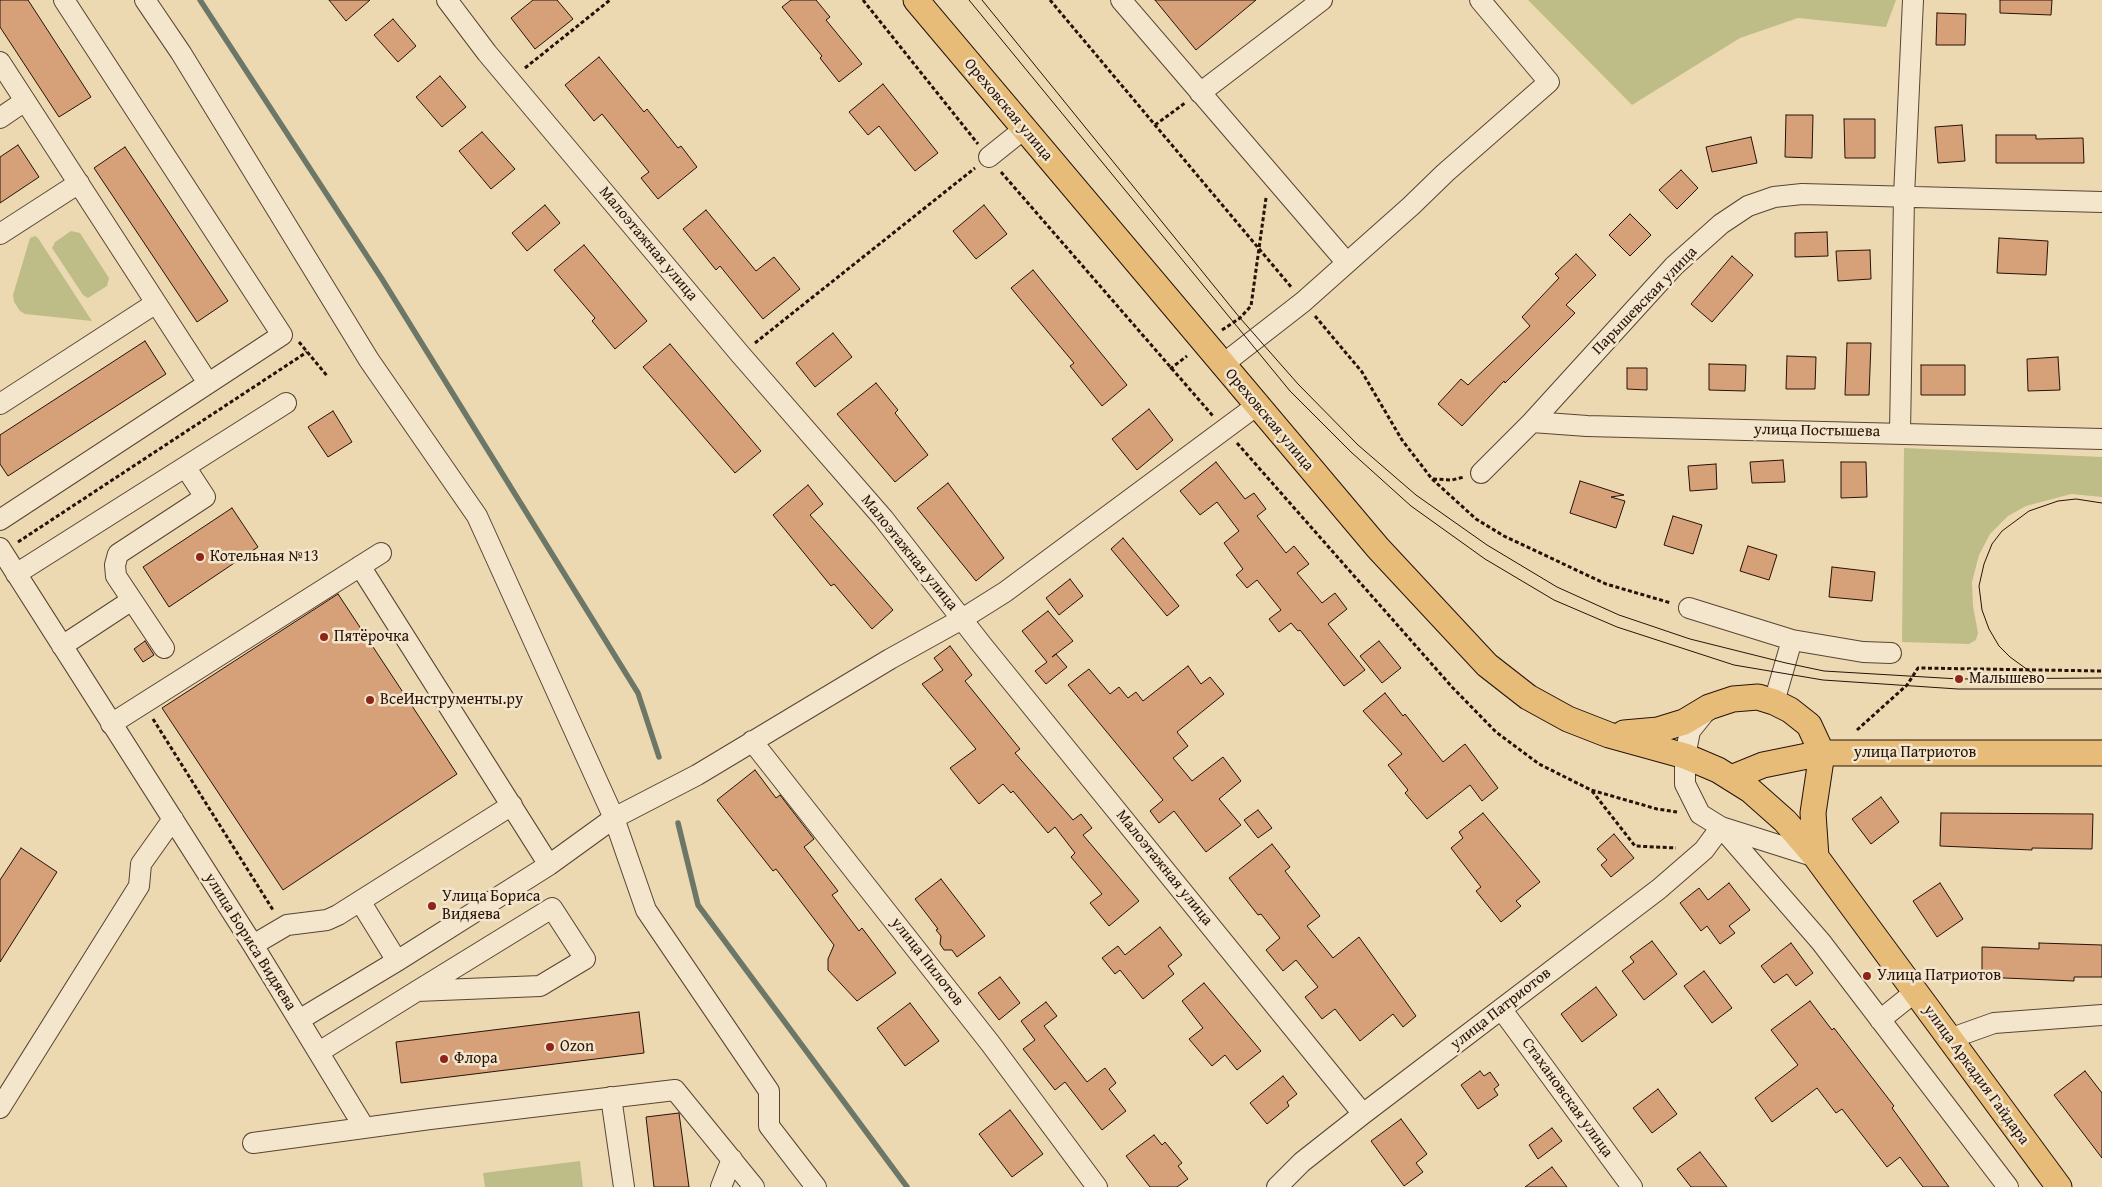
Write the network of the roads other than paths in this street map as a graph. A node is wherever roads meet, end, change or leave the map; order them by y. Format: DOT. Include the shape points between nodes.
graph roads {
  1 [pos="64,0"];
  2 [pos="145,0"];
  3 [pos="447,0"];
  4 [pos="916,0"];
  5 [pos="1121,0"];
  6 [pos="1322,0"];
  7 [pos="1480,0"];
  8 [pos="1913,0"];
  9 [pos="0,62"];
  10 [pos="1200,93"];
  11 [pos="25,101"];
  12 [pos="0,118"];
  13 [pos="1024,129"];
  14 [pos="988,157"];
  15 [pos="79,183"];
  16 [pos="1904,196"];
  17 [pos="2102,202"];
  18 [pos="0,234"];
  19 [pos="1347,263"];
  20 [pos="156,303"];
  21 [pos="1222,365"];
  22 [pos="208,383"];
  23 [pos="0,404"];
  24 [pos="286,404"];
  25 [pos="1256,406"];
  26 [pos="1532,422"];
  27 [pos="1900,433"];
  28 [pos="2102,439"];
  29 [pos="186,468"];
  30 [pos="1481,473"];
  31 [pos="0,520"];
  32 [pos="1,550"];
  33 [pos="381,553"];
  34 [pos="360,566"];
  35 [pos="16,574"];
  36 [pos="132,600"];
  37 [pos="1689,608"];
  38 [pos="962,619"];
  39 [pos="1792,640"];
  40 [pos="62,646"];
  41 [pos="164,648"];
  42 [pos="1890,653"];
  43 [pos="1774,702"];
  44 [pos="1708,707"];
  45 [pos="111,724"];
  46 [pos="1609,735"];
  47 [pos="752,741"];
  48 [pos="1822,753"];
  49 [pos="2102,753"];
  50 [pos="1684,756"];
  51 [pos="1731,778"];
  52 [pos="512,805"];
  53 [pos="614,818"];
  54 [pos="173,819"];
  55 [pos="1721,827"];
  56 [pos="1816,857"];
  57 [pos="550,865"];
  58 [pos="360,901"];
  59 [pos="253,945"];
  60 [pos="398,961"];
  61 [pos="417,991"];
  62 [pos="1915,992"];
  63 [pos="1502,1010"];
  64 [pos="2102,1015"];
  65 [pos="299,1020"];
  66 [pos="1880,1020"];
  67 [pos="1949,1039"];
  68 [pos="319,1052"];
  69 [pos="611,1097"];
  70 [pos="0,1108"];
  71 [pos="1363,1114"];
  72 [pos="364,1127"];
  73 [pos="253,1143"];
  74 [pos="732,1159"];
  75 [pos="624,1187"];
  76 [pos="721,1187"];
  77 [pos="754,1187"];
  78 [pos="816,1187"];
  79 [pos="1097,1187"];
  80 [pos="1277,1187"];
  81 [pos="1632,1187"];
  82 [pos="2008,1187"];
  83 [pos="2059,1187"];
  1 -- 22 [label="street" via="282,335"];
  2 -- 53 [label="street" via="182,53 368,360 477,516"];
  3 -- 38 [label="street, Малоэтажная улица" via="740,354 883,518"];
  4 -- 13 [label="main road, Ореховская улица"];
  5 -- 10 [label="street"];
  6 -- 10 [label="street"];
  7 -- 19 [label="street" via="1549,82"];
  8 -- 16 [label="street"];
  9 -- 11 [label="street"];
  10 -- 19 [label="street"];
  11 -- 12 [label="street"];
  11 -- 15 [label="street"];
  13 -- 14 [label="street"];
  13 -- 21 [label="main road, Ореховская улица"];
  15 -- 18 [label="street"];
  15 -- 20 [label="street"];
  16 -- 17 [label="street, Парышевская улица"];
  16 -- 26 [label="street, Парышевская улица" via="1802,194 1774,197 1748,206 1674,266"];
  16 -- 27 [label="street"];
  19 -- 21 [label="street"];
  20 -- 22 [label="street"];
  20 -- 23 [label="street"];
  21 -- 25 [label="main road, Ореховская улица"];
  22 -- 31 [label="street"];
  24 -- 29 [label="street"];
  25 -- 38 [label="street" via="1005,592"];
  25 -- 46 [label="main road, Ореховская улица" via="1378,548 1487,664 1528,697 1568,719"];
  26 -- 27 [label="street, улица Постышева"];
  26 -- 30 [label="street, Парышевская улица"];
  27 -- 28 [label="street, улица Постышева"];
  29 -- 35 [label="street"];
  29 -- 36 [label="street" via="205,496 118,554 116,576"];
  32 -- 35 [label="street, улица Бориса Видяева"];
  33 -- 34 [label="street"];
  34 -- 45 [label="street"];
  34 -- 52 [label="street"];
  35 -- 40 [label="street, улица Бориса Видяева"];
  36 -- 40 [label="street"];
  36 -- 41 [label="street"];
  37 -- 39 [label="street"];
  38 -- 47 [label="street"];
  38 -- 71 [label="street, Малоэтажная улица"];
  39 -- 42 [label="street" via="1863,652"];
  39 -- 43 [label="street"];
  40 -- 45 [label="street, улица Бориса Видяева"];
  43 -- 44 [label="main road" via="1758,697 1733,699"];
  43 -- 48 [label="main road" via="1809,725"];
  44 -- 46 [label="main road" via="1684,722 1658,730"];
  44 -- 50 [label="street" via="1690,731"];
  45 -- 54 [label="street, улица Бориса Видяева"];
  46 -- 50 [label="main road, Ореховская улица"];
  47 -- 53 [label="street" via="697,775"];
  47 -- 79 [label="street, улица Пилотов" via="990,1042"];
  48 -- 49 [label="main road, улица Патриотов"];
  48 -- 51 [label="main road, улица Патриотов" via="1763,764"];
  48 -- 56 [label="main road" via="1813,813"];
  50 -- 51 [label="main road, улица Аркадия Гайдара"];
  50 -- 55 [label="street" via="1685,784 1700,814"];
  51 -- 56 [label="main road, улица Аркадия Гайдара" via="1785,821"];
  52 -- 57 [label="street"];
  52 -- 58 [label="street"];
  53 -- 57 [label="street"];
  53 -- 78 [label="street" via="646,910 769,1091 768,1126"];
  54 -- 59 [label="street, улица Бориса Видяева"];
  54 -- 70 [label="street" via="140,864 139,886"];
  55 -- 56 [label="street"];
  55 -- 63 [label="street, улица Патриотов" via="1704,850 1659,889"];
  55 -- 66 [label="street" via="1821,942"];
  56 -- 62 [label="main road, улица Аркадия Гайдара"];
  57 -- 60 [label="street"];
  58 -- 59 [label="street" via="332,918 284,926"];
  58 -- 60 [label="street"];
  59 -- 65 [label="street, улица Бориса Видяева"];
  60 -- 65 [label="street"];
  61 -- 61 [label="street" via="552,908 585,959 540,986"];
  61 -- 68 [label="street"];
  62 -- 66 [label="street"];
  62 -- 67 [label="main road, улица Аркадия Гайдара"];
  63 -- 71 [label="street, улица Патриотов"];
  63 -- 81 [label="street, Стахановская улица"];
  64 -- 67 [label="street" via="1994,1022"];
  65 -- 68 [label="street, улица Бориса Видяева"];
  66 -- 82 [label="street"];
  67 -- 83 [label="main road, улица Аркадия Гайдара"];
  68 -- 72 [label="street, улица Бориса Видяева"];
  69 -- 72 [label="street"];
  69 -- 74 [label="street" via="675,1090"];
  69 -- 75 [label="street"];
  71 -- 80 [label="street, улица Патриотов" via="1302,1162"];
  72 -- 73 [label="street"];
  74 -- 76 [label="street"];
  74 -- 77 [label="street"];
}
